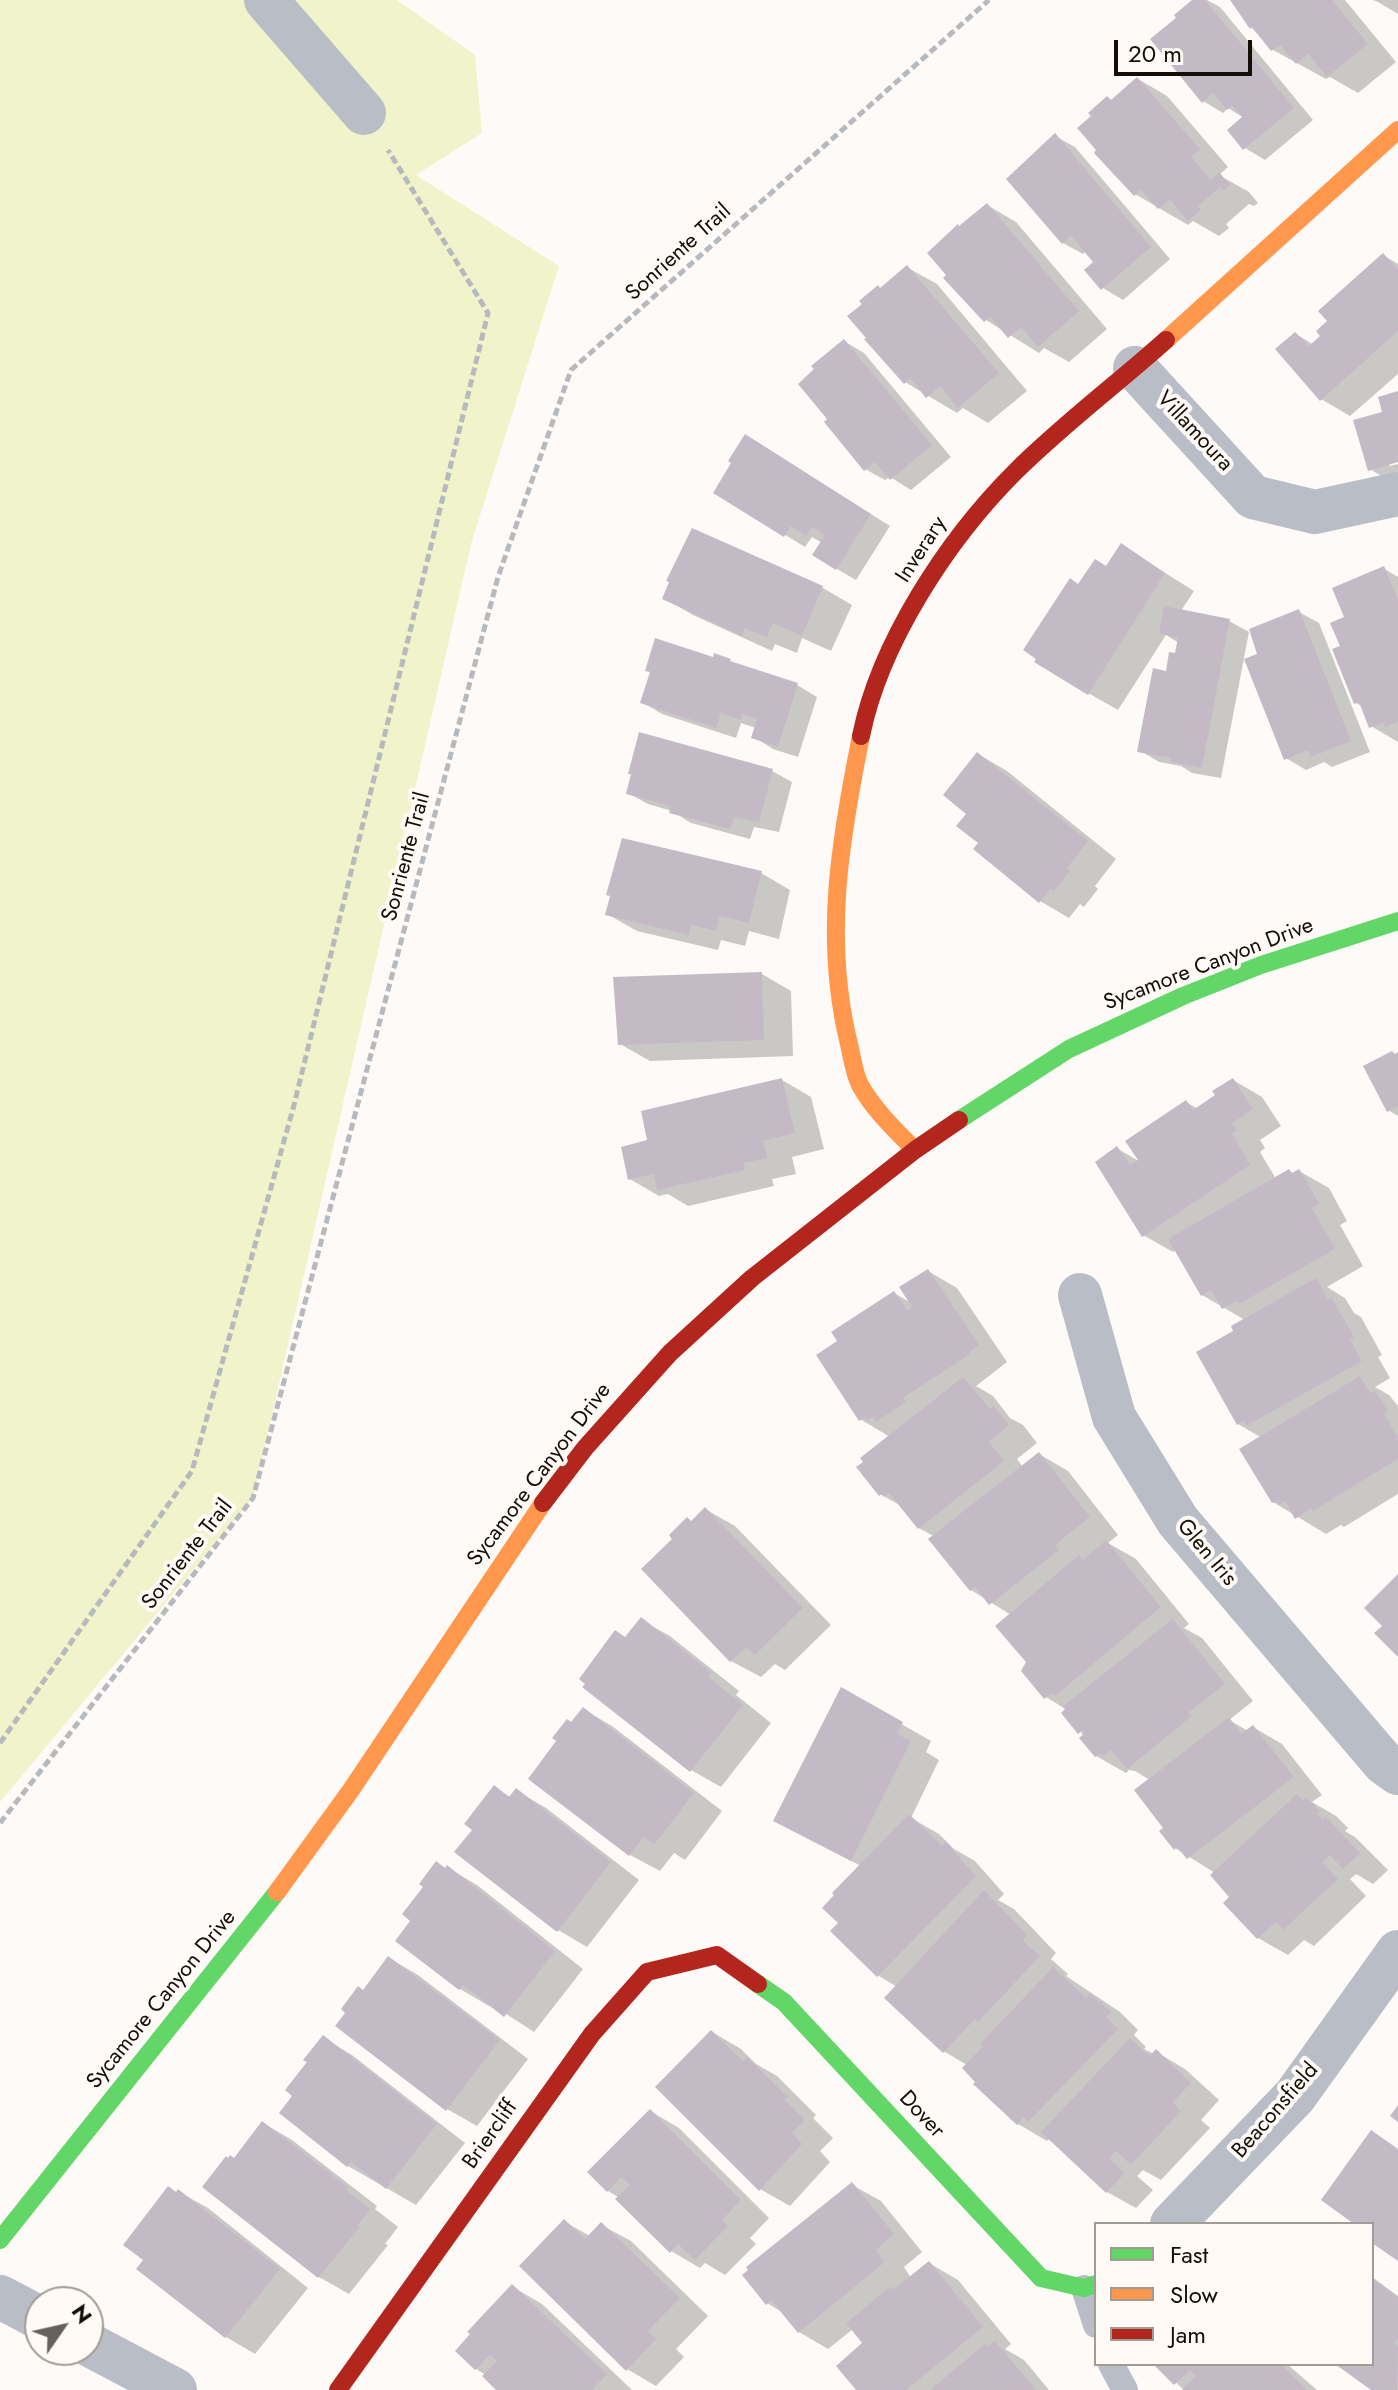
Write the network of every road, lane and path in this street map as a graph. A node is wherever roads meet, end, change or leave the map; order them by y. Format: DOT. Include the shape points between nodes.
graph roads {
  1 [pos="266,0"];
  2 [pos="989,0"];
  3 [pos="364,113"];
  4 [pos="1398,130"];
  5 [pos="1135,368"];
  6 [pos="1398,494"];
  7 [pos="1398,921"];
  8 [pos="915,1150"];
  9 [pos="1080,1295"];
  10 [pos="0,1743"];
  11 [pos="1398,1773"];
  12 [pos="0,1823"];
  13 [pos="1398,1952"];
  14 [pos="717,1955"];
  15 [pos="1174,2222"];
  16 [pos="0,2240"];
  17 [pos="1090,2286"];
  18 [pos="0,2297"];
  19 [pos="24,2310"];
  20 [pos="1094,2312"];
  21 [pos="104,2352"];
  22 [pos="1112,2366"];
  23 [pos="175,2390"];
  24 [pos="338,2390"];
  25 [pos="1125,2390"];
  1 -- 3 [label="street"];
  2 -- 12 [label="path, Sonriente Trail" via="571,370 498,577 253,1498"];
  3 -- 10 [label="path" via="488,313 294,1105 192,1471"];
  4 -- 5 [label="street, Inverary"];
  5 -- 6 [label="street, Villamoura" via="1253,497 1315,512"];
  5 -- 8 [label="street, Inverary" via="1016,471 956,537 896,636 864,722 842,831 834,943 843,1019 859,1083 882,1117"];
  7 -- 8 [label="street, Sycamore Canyon Drive" via="1261,965 1108,1029 993,1096"];
  8 -- 16 [label="street, Sycamore Canyon Drive" via="716,1309 585,1448 510,1548 351,1790 258,1917"];
  9 -- 11 [label="street, Glen Iris" via="1114,1417 1178,1521"];
  13 -- 15 [label="street, Beaconsfield" via="1295,2096"];
  14 -- 17 [label="street, Dover" via="784,2002 1041,2278"];
  14 -- 24 [label="street, Briercliff" via="647,1972 592,2034"];
  17 -- 20 [label="lane"];
  18 -- 19 [label="street"];
  21 -- 23 [label="street"];
  22 -- 25 [label="lane"];
}
